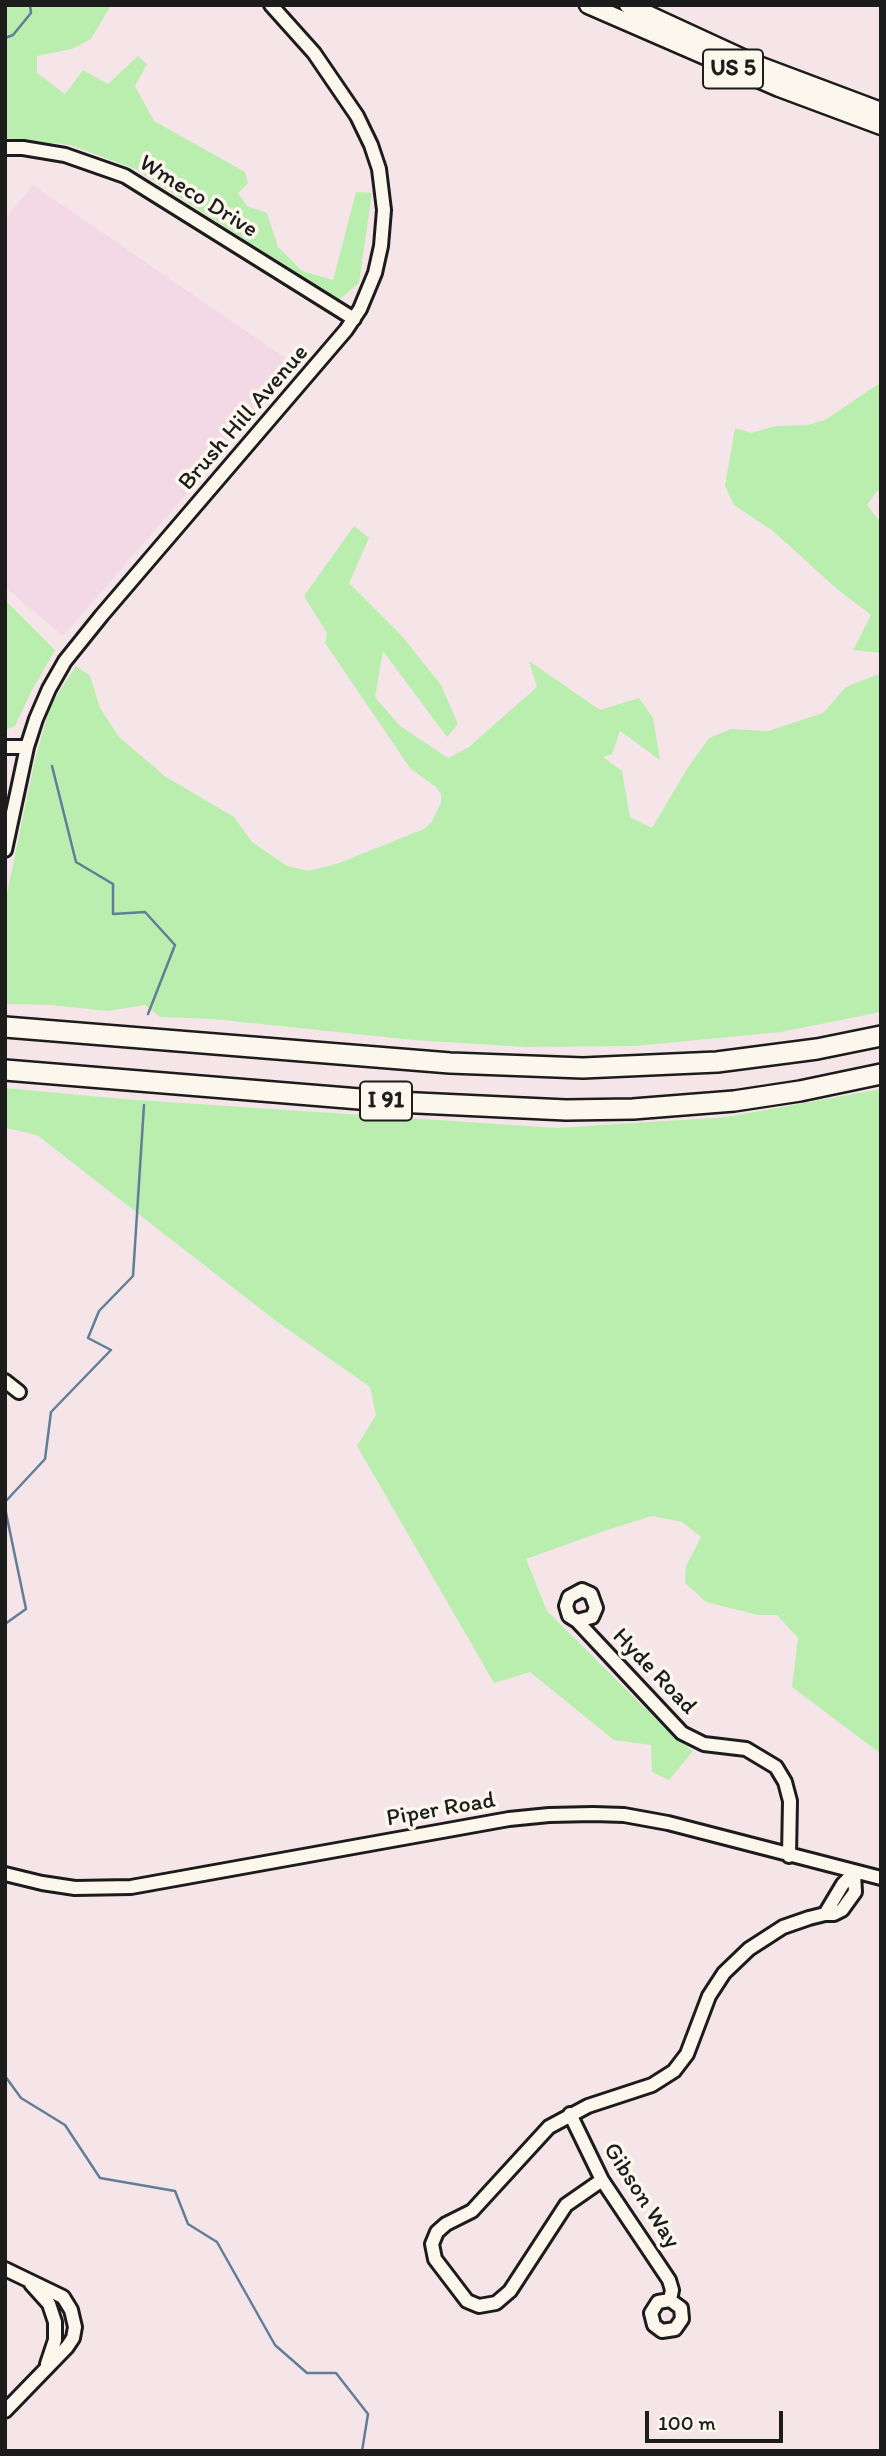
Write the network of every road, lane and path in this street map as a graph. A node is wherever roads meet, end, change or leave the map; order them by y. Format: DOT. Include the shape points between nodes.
graph roads {
  1 [pos="271,5"];
  2 [pos="588,5"];
  3 [pos="631,7"];
  4 [pos="881,111"];
  5 [pos="881,126"];
  6 [pos="5,148"];
  7 [pos="354,319"];
  8 [pos="5,747"];
  9 [pos="27,747"];
  10 [pos="5,850"];
  11 [pos="5,1027"];
  12 [pos="881,1036"];
  13 [pos="5,1070"];
  14 [pos="881,1074"];
  15 [pos="5,1381"];
  16 [pos="19,1392"];
  17 [pos="577,1621"];
  18 [pos="789,1856"];
  19 [pos="854,1873"];
  20 [pos="5,1874"];
  21 [pos="881,1878"];
  22 [pos="570,2114"];
  23 [pos="602,2180"];
  24 [pos="5,2269"];
  25 [pos="28,2281"];
  26 [pos="670,2300"];
  27 [pos="45,2367"];
  28 [pos="5,2411"];
  1 -- 7 [label="street, Brush Hill Avenue" via="345,97 379,169 384,210 381,246 371,285"];
  2 -- 5 [label="main road, US 5" via="779,88"];
  3 -- 4 [label="main road, US 5" via="756,64"];
  6 -- 7 [label="street, Wmeco Drive" via="65,155 125,176"];
  7 -- 9 [label="street, Brush Hill Avenue" via="75,648 42,704"];
  8 -- 9 [label="street"];
  9 -- 10 [label="street, Brush Hill Avenue"];
  11 -- 12 [label="highway, I 91" via="450,1063 583,1068 717,1062"];
  13 -- 14 [label="highway, I 91" via="408,1103 566,1110 734,1101"];
  15 -- 16 [label="street"];
  17 -- 18 [label="street, Hyde Road" via="682,1733 704,1744 746,1749 776,1767 790,1801"];
  18 -- 19 [label="street, Piper Road"];
  18 -- 20 [label="street, Piper Road" via="646,1819 577,1814 493,1822 131,1887 75,1888"];
  19 -- 21 [label="street, Piper Road"];
  19 -- 22 [label="street" via="855,1888 838,1913 783,1927 731,1966 712,1991 687,2054 667,2077"];
  22 -- 23 [label="street, Gibson Way"];
  22 -- 23 [label="street" via="545,2130 472,2211 439,2229 432,2241 437,2262 470,2303 495,2303 510,2291 566,2205"];
  23 -- 26 [label="street, Gibson Way" via="668,2276"];
  24 -- 25 [label="street"];
  25 -- 27 [label="street" via="49,2304 55,2322 55,2340"];
  25 -- 27 [label="street" via="63,2297 74,2323 70,2342"];
  27 -- 28 [label="street"];
}
